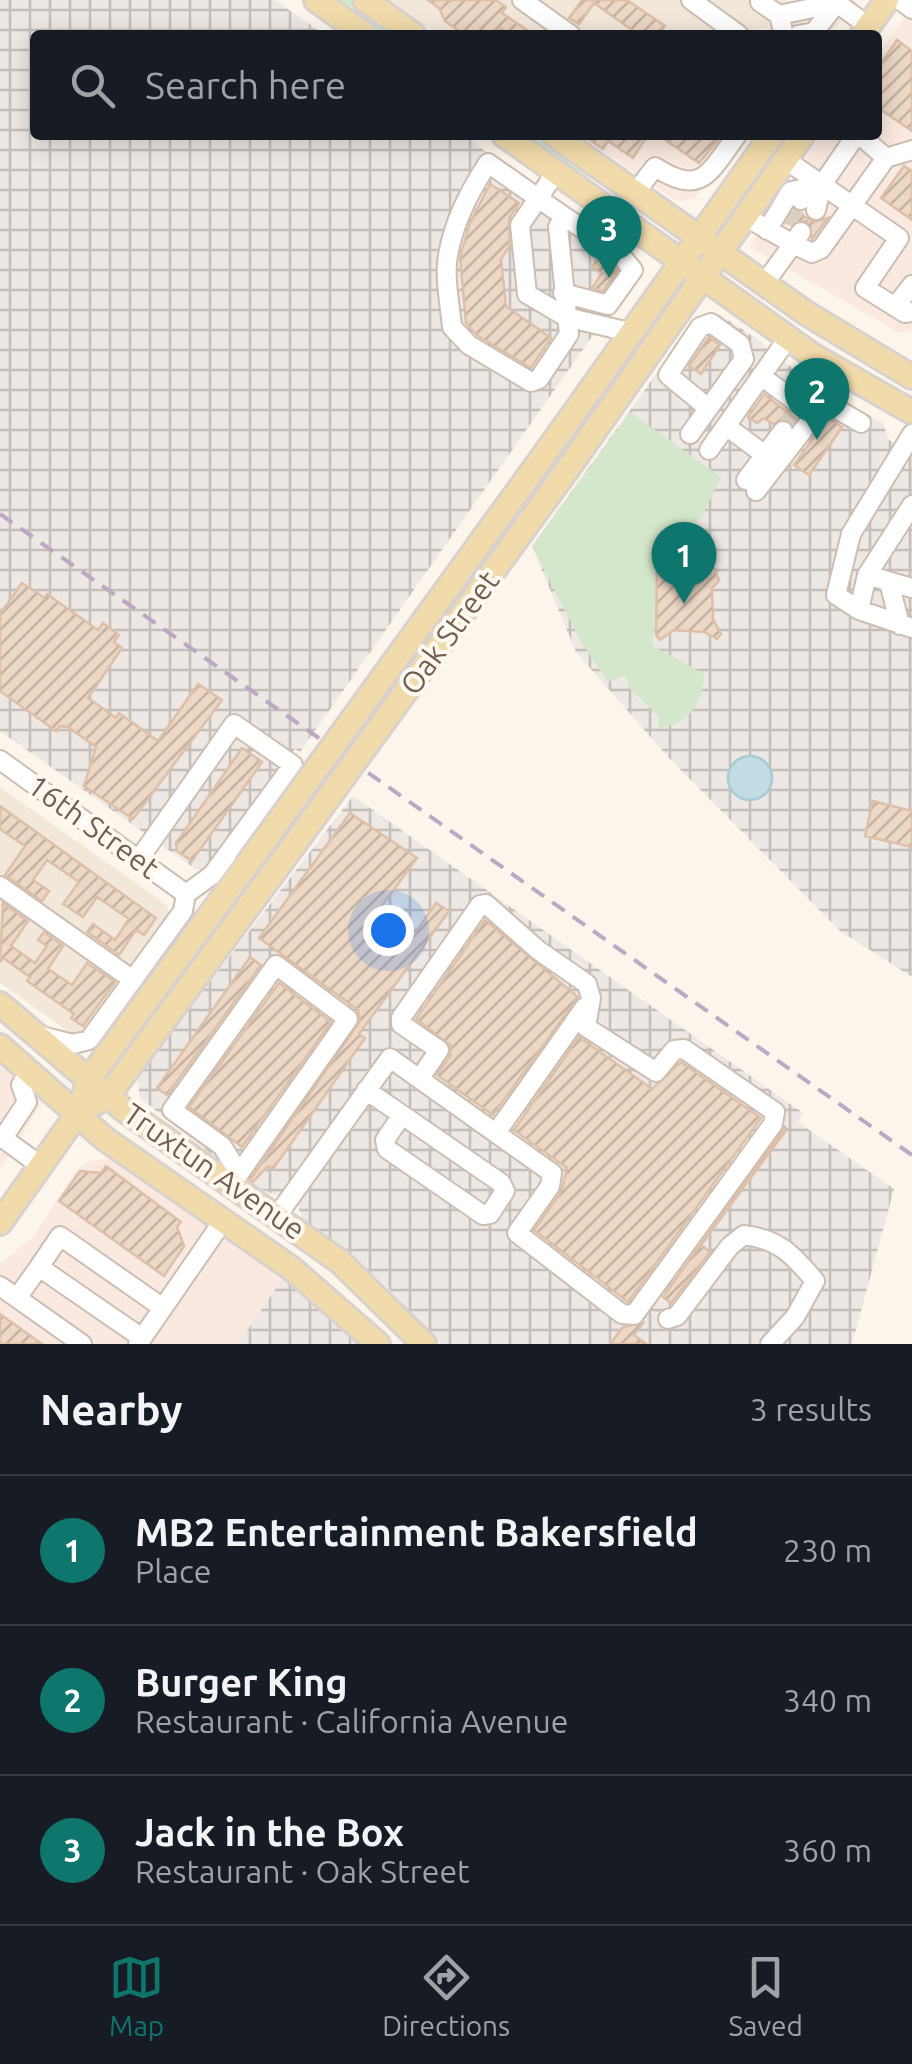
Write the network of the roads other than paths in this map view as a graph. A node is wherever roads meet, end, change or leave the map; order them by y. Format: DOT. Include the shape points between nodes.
graph roads {
  1 [pos="316,0"];
  2 [pos="522,0"];
  3 [pos="690,0"];
  4 [pos="760,2"];
  5 [pos="838,2"];
  6 [pos="374,3"];
  7 [pos="912,9"];
  8 [pos="877,12"];
  9 [pos="779,15"];
  10 [pos="358,30"];
  11 [pos="363,30"];
  12 [pos="408,30"];
  13 [pos="565,30"];
  14 [pos="726,30"];
  15 [pos="783,30"];
  16 [pos="816,30"];
  17 [pos="511,140"];
  18 [pos="561,140"];
  19 [pos="735,140"];
  20 [pos="800,140"];
  21 [pos="854,140"];
  22 [pos="864,140"];
  23 [pos="767,142"];
  24 [pos="912,150"];
  25 [pos="886,158"];
  26 [pos="786,160"];
  27 [pos="556,172"];
  28 [pos="822,185"];
  29 [pos="636,193"];
  30 [pos="538,200"];
  31 [pos="809,205"];
  32 [pos="853,205"];
  33 [pos="565,218"];
  34 [pos="778,230"];
  35 [pos="698,237"];
  36 [pos="905,243"];
  37 [pos="721,253"];
  38 [pos="680,261"];
  39 [pos="704,278"];
  40 [pos="764,284"];
  41 [pos="912,285"];
  42 [pos="563,293"];
  43 [pos="904,310"];
  44 [pos="566,317"];
  45 [pos="629,332"];
  46 [pos="788,338"];
  47 [pos="761,376"];
  48 [pos="912,378"];
  49 [pos="708,408"];
  50 [pos="912,412"];
  51 [pos="861,423"];
  52 [pos="726,426"];
  53 [pos="690,434"];
  54 [pos="912,434"];
  55 [pos="709,450"];
  56 [pos="765,454"];
  57 [pos="912,505"];
  58 [pos="868,575"];
  59 [pos="890,582"];
  60 [pos="912,588"];
  61 [pos="859,610"];
  62 [pos="906,627"];
  63 [pos="0,760"];
  64 [pos="139,858"];
  65 [pos="0,886"];
  66 [pos="186,894"];
  67 [pos="132,980"];
  68 [pos="591,998"];
  69 [pos="0,1004"];
  70 [pos="41,1036"];
  71 [pos="0,1046"];
  72 [pos="30,1070"];
  73 [pos="89,1078"];
  74 [pos="420,1078"];
  75 [pos="366,1090"];
  76 [pos="108,1096"];
  77 [pos="78,1114"];
  78 [pos="402,1115"];
  79 [pos="496,1133"];
  80 [pos="1,1137"];
  81 [pos="41,1166"];
  82 [pos="235,1179"];
  83 [pos="277,1216"];
  84 [pos="223,1222"];
  85 [pos="0,1223"];
  86 [pos="39,1266"];
  87 [pos="0,1286"];
  88 [pos="326,1294"];
  89 [pos="18,1298"];
  90 [pos="163,1308"];
  91 [pos="668,1319"];
  92 [pos="140,1341"];
  93 [pos="82,1344"];
  94 [pos="378,1344"];
  95 [pos="396,1344"];
  96 [pos="424,1344"];
  97 [pos="770,1344"];
  1 -- 10 [label="main road"];
  2 -- 13 [label="street"];
  3 -- 14 [label="street"];
  4 -- 9 [label="street"];
  5 -- 8 [label="street"];
  5 -- 9 [label="street"];
  5 -- 16 [label="street"];
  6 -- 11 [label="street"];
  6 -- 12 [label="main road"];
  7 -- 8 [label="street"];
  9 -- 15 [label="street"];
  17 -- 27 [label="main road"];
  18 -- 29 [label="main road"];
  19 -- 29 [label="street" via="694,182 681,183 655,166"];
  20 -- 26 [label="main road, Oak Street"];
  21 -- 28 [label="street"];
  22 -- 25 [label="street"];
  23 -- 35 [label="main road, Oak Street"];
  24 -- 25 [label="street"];
  25 -- 32 [label="street"];
  26 -- 28 [label="street"];
  26 -- 34 [label="main road, Oak Street"];
  27 -- 30 [label="street"];
  27 -- 38 [label="main road"];
  28 -- 31 [label="street"];
  28 -- 32 [label="street"];
  28 -- 34 [label="street" via="791,191"];
  29 -- 35 [label="main road"];
  30 -- 33 [label="street"];
  30 -- 44 [label="street" via="520,226 527,294"];
  30 -- 44 [label="street" via="488,163 460,205 448,255 452,326 530,382 569,334"];
  32 -- 34 [label="street" via="812,253"];
  32 -- 36 [label="street"];
  33 -- 42 [label="street" via="558,227"];
  33 -- 42 [label="street" via="633,270 608,305"];
  34 -- 37 [label="main road, Oak Street"];
  34 -- 40 [label="street"];
  35 -- 37 [label="main road"];
  35 -- 38 [label="main road, Oak Street"];
  36 -- 43 [label="street" via="864,288"];
  37 -- 39 [label="main road, Oak Street"];
  37 -- 40 [label="main road"];
  38 -- 39 [label="main road"];
  38 -- 45 [label="main road, Oak Street"];
  39 -- 46 [label="main road"];
  39 -- 76 [label="main road, Oak Street, bridge"];
  40 -- 48 [label="main road"];
  41 -- 43 [label="street"];
  42 -- 44 [label="street"];
  44 -- 45 [label="street"];
  45 -- 73 [label="main road, Oak Street, bridge"];
  46 -- 47 [label="street"];
  46 -- 50 [label="main road"];
  47 -- 52 [label="street"];
  47 -- 56 [label="street" via="795,415"];
  49 -- 49 [label="street" via="744,359 740,344 711,323 700,327 668,375"];
  49 -- 53 [label="street"];
  51 -- 56 [label="street" via="828,404 821,407 751,486"];
  52 -- 55 [label="street"];
  52 -- 56 [label="street"];
  54 -- 61 [label="street" via="851,534 836,595"];
  57 -- 58 [label="street"];
  58 -- 59 [label="street"];
  58 -- 61 [label="street"];
  59 -- 60 [label="street"];
  59 -- 62 [label="street"];
  61 -- 62 [label="street"];
  63 -- 64 [label="street, 16th Street"];
  64 -- 66 [label="street, 16th Street"];
  64 -- 66 [label="street" via="234,724 293,765 212,875"];
  65 -- 67 [label="street"];
  66 -- 67 [label="street" via="183,911"];
  67 -- 70 [label="street" via="90,1040 73,1044"];
  68 -- 74 [label="street" via="587,984 480,905 401,1018 439,1050"];
  68 -- 79 [label="street"];
  68 -- 79 [label="street" via="586,1027 644,1067 656,1072 674,1050 684,1049 776,1112 634,1314 622,1314 517,1233 552,1173"];
  69 -- 70 [label="main road, Truxtun Avenue"];
  70 -- 73 [label="main road, Truxtun Avenue"];
  71 -- 72 [label="main road, Truxtun Avenue"];
  72 -- 77 [label="main road, Truxtun Avenue"];
  72 -- 80 [label="street" via="21,1086 27,1102"];
  73 -- 76 [label="main road, Truxtun Avenue"];
  73 -- 77 [label="main road, Oak Street"];
  74 -- 75 [label="street" via="390,1058"];
  74 -- 79 [label="street"];
  75 -- 78 [label="street"];
  75 -- 83 [label="street"];
  76 -- 77 [label="main road, Oak Street"];
  76 -- 82 [label="main road, Truxtun Avenue"];
  77 -- 81 [label="main road, Oak Street"];
  77 -- 84 [label="main road, Truxtun Avenue"];
  78 -- 78 [label="street" via="501,1183 505,1191 490,1214 387,1149 385,1140"];
  80 -- 81 [label="street"];
  81 -- 85 [label="main road, Oak Street"];
  82 -- 82 [label="street" via="348,1018 276,965 172,1110 222,1146"];
  82 -- 83 [label="main road, Truxtun Avenue"];
  83 -- 96 [label="main road, Truxtun Avenue" via="378,1294"];
  84 -- 88 [label="main road, Truxtun Avenue"];
  84 -- 90 [label="street"];
  86 -- 89 [label="street"];
  86 -- 90 [label="street" via="60,1236"];
  86 -- 92 [label="street"];
  87 -- 89 [label="street"];
  88 -- 94 [label="main road, Truxtun Avenue"];
  88 -- 95 [label="main road" via="370,1318"];
  89 -- 93 [label="street"];
  90 -- 92 [label="street"];
  91 -- 97 [label="street" via="730,1246 744,1236 767,1238 788,1250 815,1282 796,1317"];
}
